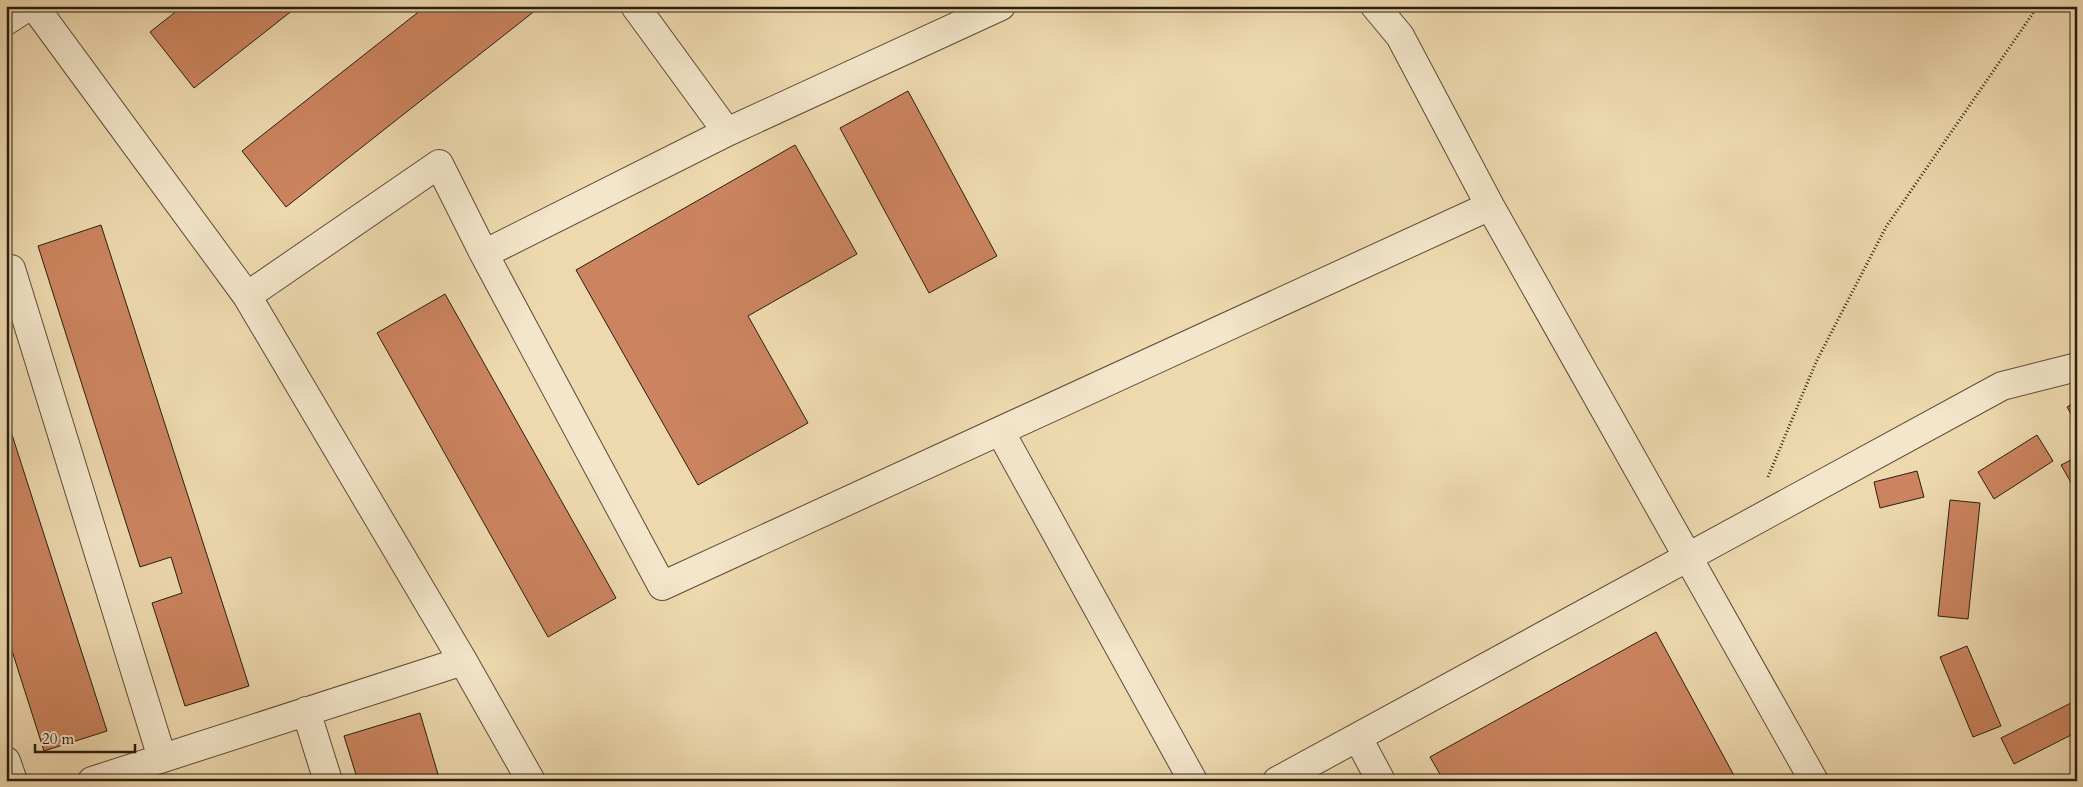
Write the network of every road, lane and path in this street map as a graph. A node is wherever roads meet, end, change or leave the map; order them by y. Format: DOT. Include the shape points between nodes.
graph roads {
  1 [pos="29,6"];
  2 [pos="34,6"];
  3 [pos="635,6"];
  4 [pos="1001,6"];
  5 [pos="1375,6"];
  6 [pos="2038,6"];
  7 [pos="6,21"];
  8 [pos="727,132"];
  9 [pos="1490,206"];
  10 [pos="484,254"];
  11 [pos="11,269"];
  12 [pos="247,296"];
  13 [pos="2077,367"];
  14 [pos="1000,431"];
  15 [pos="1767,480"];
  16 [pos="1689,557"];
  17 [pos="463,661"];
  18 [pos="306,711"];
  19 [pos="1358,738"];
  20 [pos="162,758"];
  21 [pos="6,761"];
  22 [pos="13,781"];
  23 [pos="92,781"];
  24 [pos="328,781"];
  25 [pos="531,781"];
  26 [pos="1193,781"];
  27 [pos="1277,781"];
  28 [pos="1382,781"];
  29 [pos="1814,781"];
  1 -- 7 [label="lane"];
  2 -- 12 [label="lane"];
  3 -- 8 [label="lane"];
  4 -- 8 [label="lane"];
  5 -- 9 [label="lane" via="1400,36"];
  6 -- 15 [label="path" via="1886,227 1816,362"];
  8 -- 10 [label="lane"];
  9 -- 14 [label="lane"];
  9 -- 16 [label="lane"];
  10 -- 12 [label="lane" via="439,164"];
  10 -- 14 [label="lane" via="662,586"];
  11 -- 20 [label="lane"];
  12 -- 17 [label="lane"];
  13 -- 16 [label="lane" via="2002,386"];
  14 -- 26 [label="lane"];
  16 -- 19 [label="lane"];
  16 -- 29 [label="lane"];
  17 -- 18 [label="lane"];
  17 -- 25 [label="lane"];
  18 -- 20 [label="lane"];
  18 -- 24 [label="lane"];
  19 -- 27 [label="lane"];
  19 -- 28 [label="lane"];
  20 -- 23 [label="lane"];
  21 -- 22 [label="lane"];
}
